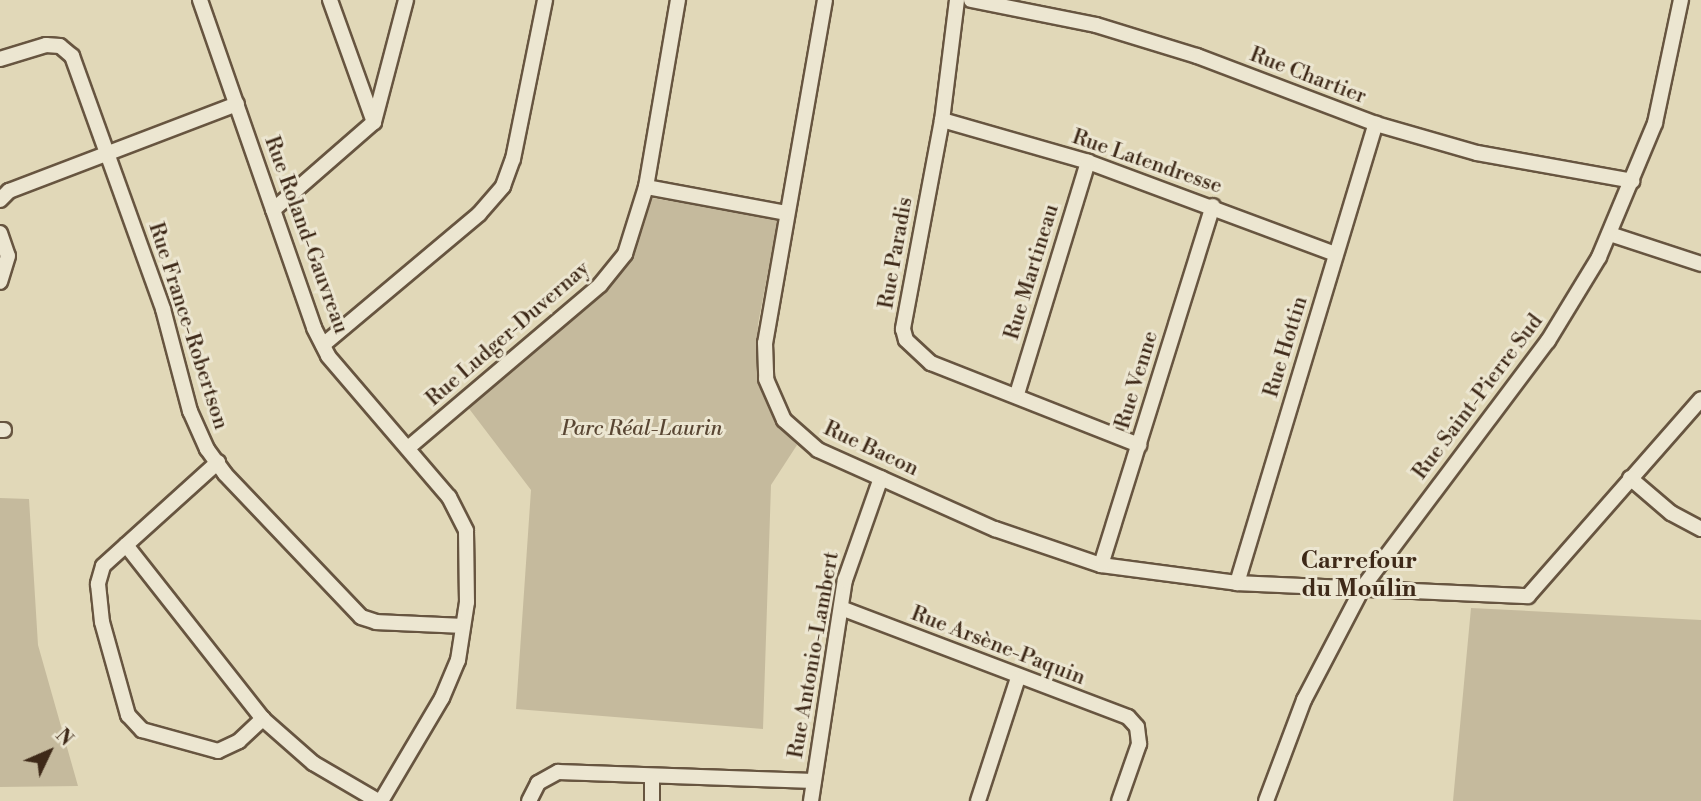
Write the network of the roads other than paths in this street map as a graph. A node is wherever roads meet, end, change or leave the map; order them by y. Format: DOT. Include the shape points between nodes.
graph roads {
  1 [pos="200,0"];
  2 [pos="330,0"];
  3 [pos="406,0"];
  4 [pos="545,0"];
  5 [pos="678,0"];
  6 [pos="825,0"];
  7 [pos="957,0"];
  8 [pos="971,0"];
  9 [pos="1681,0"];
  10 [pos="0,58"];
  11 [pos="237,104"];
  12 [pos="942,120"];
  13 [pos="374,122"];
  14 [pos="1376,124"];
  15 [pos="109,155"];
  16 [pos="1088,162"];
  17 [pos="1633,181"];
  18 [pos="646,187"];
  19 [pos="0,200"];
  20 [pos="1213,206"];
  21 [pos="274,210"];
  22 [pos="786,213"];
  23 [pos="0,233"];
  24 [pos="1610,234"];
  25 [pos="1335,254"];
  26 [pos="1701,264"];
  27 [pos="0,282"];
  28 [pos="323,345"];
  29 [pos="1017,394"];
  30 [pos="1701,399"];
  31 [pos="1139,445"];
  32 [pos="408,448"];
  33 [pos="218,462"];
  34 [pos="881,478"];
  35 [pos="1630,478"];
  36 [pos="1701,529"];
  37 [pos="126,545"];
  38 [pos="1101,565"];
  39 [pos="1237,583"];
  40 [pos="1363,587"];
  41 [pos="841,608"];
  42 [pos="463,626"];
  43 [pos="1018,677"];
  44 [pos="263,719"];
  45 [pos="653,778"];
  46 [pos="814,782"];
  47 [pos="380,801"];
  48 [pos="529,801"];
  49 [pos="652,801"];
  50 [pos="811,801"];
  51 [pos="978,801"];
  52 [pos="1119,801"];
  53 [pos="1266,801"];
  1 -- 11 [label="street, Rue Roland-Gauvreau"];
  2 -- 13 [label="street"];
  3 -- 13 [label="street"];
  4 -- 28 [label="street" via="513,159 503,186 479,214"];
  5 -- 18 [label="street, Rue Ludger-Duvernay"];
  6 -- 22 [label="street, Rue Bacon"];
  7 -- 12 [label="street, Rue Paradis"];
  8 -- 14 [label="street, Rue Chartier" via="1121,33 1197,56"];
  9 -- 17 [label="street, Rue Saint-Pierre Sud" via="1655,123"];
  10 -- 15 [label="street, Rue France-Robertson" via="46,46 60,46 72,56"];
  11 -- 15 [label="street"];
  11 -- 21 [label="street, Rue Roland-Gauvreau"];
  12 -- 16 [label="street, Rue Latendresse"];
  12 -- 29 [label="street, Rue Paradis" via="903,329 906,340 931,363"];
  13 -- 21 [label="street"];
  14 -- 17 [label="street, Rue Chartier" via="1477,153"];
  14 -- 25 [label="street, Rue Hottin"];
  15 -- 19 [label="street" via="9,191"];
  15 -- 33 [label="street, Rue France-Robertson" via="163,309 190,411"];
  16 -- 20 [label="street, Rue Latendresse"];
  16 -- 29 [label="street, Rue Martineau"];
  17 -- 24 [label="street, Rue Saint-Pierre Sud"];
  18 -- 22 [label="street"];
  18 -- 32 [label="street, Rue Ludger-Duvernay" via="633,237 613,271"];
  20 -- 25 [label="street, Rue Latendresse"];
  20 -- 31 [label="street, Rue Venne"];
  21 -- 28 [label="street, Rue Roland-Gauvreau"];
  22 -- 34 [label="street, Rue Bacon" via="765,343 766,379 785,420 802,439"];
  23 -- 27 [label="street" via="8,256"];
  24 -- 26 [label="street"];
  24 -- 40 [label="street, Rue Saint-Pierre Sud" via="1548,341"];
  25 -- 39 [label="street, Rue Hottin"];
  28 -- 32 [label="street, Rue Roland-Gauvreau"];
  29 -- 31 [label="street, Rue Paradis"];
  30 -- 35 [label="street"];
  31 -- 38 [label="street, Rue Venne"];
  32 -- 42 [label="street, Rue Roland-Gauvreau" via="449,497 466,531"];
  33 -- 37 [label="street"];
  33 -- 42 [label="street, Rue France-Robertson" via="361,617 376,622"];
  34 -- 38 [label="street, Rue Bacon" via="995,529"];
  34 -- 41 [label="street, Rue Antonio-Lambert" via="853,548"];
  35 -- 36 [label="street" via="1671,513"];
  35 -- 40 [label="street, Rue Bacon" via="1528,596"];
  37 -- 44 [label="street"];
  37 -- 44 [label="street" via="103,566 98,584 111,661 133,723 149,732 218,751 239,741"];
  38 -- 39 [label="street, Rue Bacon"];
  39 -- 40 [label="street, Rue Bacon"];
  40 -- 53 [label="street, Rue Saint-Pierre Sud" via="1304,699"];
  41 -- 43 [label="street, Rue Arsène-Paquin"];
  41 -- 46 [label="street, Rue Antonio-Lambert"];
  42 -- 47 [label="street, Rue Roland-Gauvreau" via="458,660 442,698"];
  43 -- 51 [label="street"];
  43 -- 52 [label="street, Rue Arsène-Paquin" via="1119,711 1137,727 1139,744"];
  44 -- 47 [label="street" via="313,763"];
  45 -- 46 [label="street"];
  45 -- 48 [label="street" via="558,772 538,783"];
  45 -- 49 [label="street"];
  46 -- 50 [label="street, Rue Antonio-Lambert"];
}
